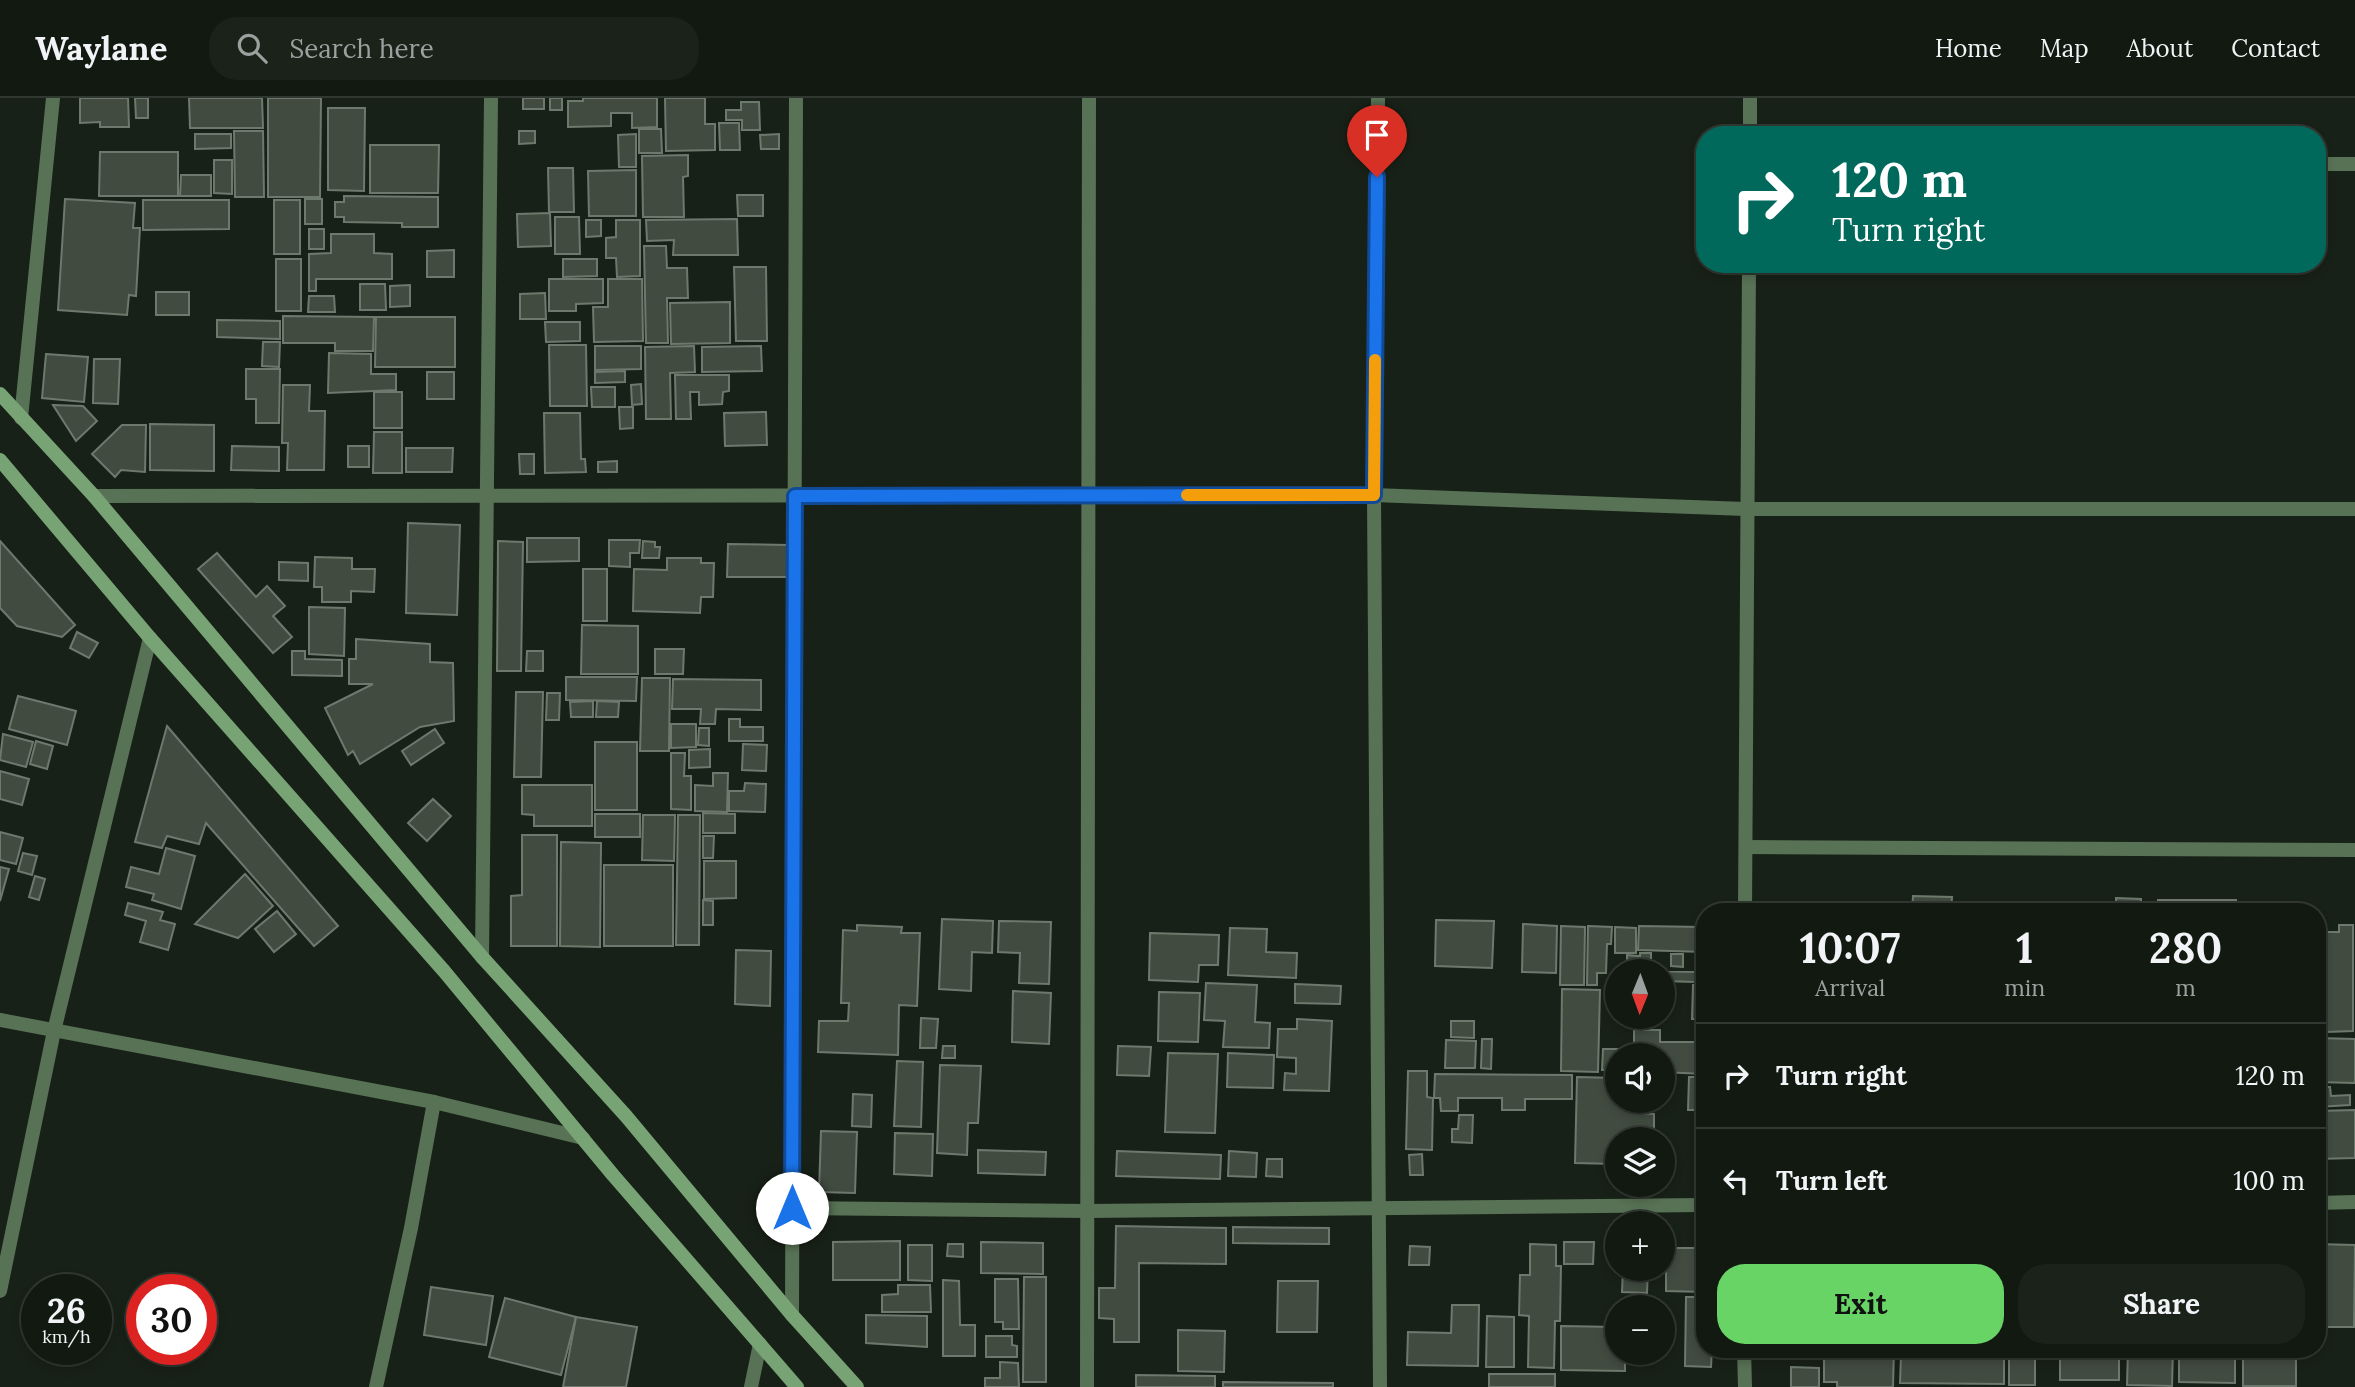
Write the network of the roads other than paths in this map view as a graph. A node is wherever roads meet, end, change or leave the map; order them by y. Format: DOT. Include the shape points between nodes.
graph roads {
  1 [pos="53,98"];
  2 [pos="491,98"];
  3 [pos="796,98"];
  4 [pos="1089,98"];
  5 [pos="1378,98"];
  6 [pos="1750,98"];
  7 [pos="1750,126"];
  8 [pos="2326,164"];
  9 [pos="2355,164"];
  10 [pos="1749,273"];
  11 [pos="0,394"];
  12 [pos="21,418"];
  13 [pos="0,460"];
  14 [pos="1091,494"];
  15 [pos="1374,495"];
  16 [pos="93,496"];
  17 [pos="795,496"];
  18 [pos="485,497"];
  19 [pos="1745,509"];
  20 [pos="2355,509"];
  21 [pos="150,638"];
  22 [pos="1747,847"];
  23 [pos="2355,850"];
  24 [pos="1745,903"];
  25 [pos="482,957"];
  26 [pos="0,1020"];
  27 [pos="54,1031"];
  28 [pos="434,1102"];
  29 [pos="583,1138"];
  30 [pos="2355,1202"];
  31 [pos="2326,1203"];
  32 [pos="1696,1205"];
  33 [pos="792,1208"];
  34 [pos="1380,1210"];
  35 [pos="1086,1212"];
  36 [pos="0,1291"];
  37 [pos="792,1315"];
  38 [pos="760,1344"];
  39 [pos="1744,1358"];
  40 [pos="376,1387"];
  41 [pos="751,1387"];
  42 [pos="797,1387"];
  43 [pos="857,1387"];
  44 [pos="1087,1387"];
  45 [pos="1380,1387"];
  46 [pos="1745,1387"];
  1 -- 12 [label="street"];
  2 -- 18 [label="street"];
  3 -- 17 [label="street"];
  4 -- 14 [label="street"];
  5 -- 15 [label="street"];
  6 -- 7 [label="street"];
  8 -- 9 [label="street"];
  10 -- 19 [label="street"];
  11 -- 12 [label="main road"];
  12 -- 16 [label="main road"];
  13 -- 21 [label="main road"];
  14 -- 15 [label="street"];
  14 -- 17 [label="street"];
  14 -- 35 [label="street"];
  15 -- 19 [label="street"];
  15 -- 34 [label="street"];
  16 -- 18 [label="street"];
  16 -- 25 [label="main road"];
  17 -- 18 [label="street"];
  17 -- 33 [label="street"];
  18 -- 25 [label="street"];
  19 -- 20 [label="street"];
  19 -- 22 [label="street"];
  21 -- 27 [label="street"];
  21 -- 29 [label="main road" via="444,971"];
  22 -- 23 [label="street"];
  22 -- 24 [label="street"];
  25 -- 37 [label="main road" via="626,1116"];
  26 -- 27 [label="street"];
  27 -- 28 [label="street"];
  27 -- 36 [label="street"];
  28 -- 29 [label="street"];
  28 -- 40 [label="street"];
  29 -- 38 [label="main road"];
  30 -- 31 [label="street"];
  32 -- 34 [label="street"];
  33 -- 35 [label="street"];
  33 -- 37 [label="street"];
  34 -- 35 [label="street"];
  34 -- 45 [label="street"];
  35 -- 44 [label="street"];
  37 -- 43 [label="main road"];
  38 -- 41 [label="street"];
  38 -- 42 [label="main road"];
  39 -- 46 [label="street"];
}
